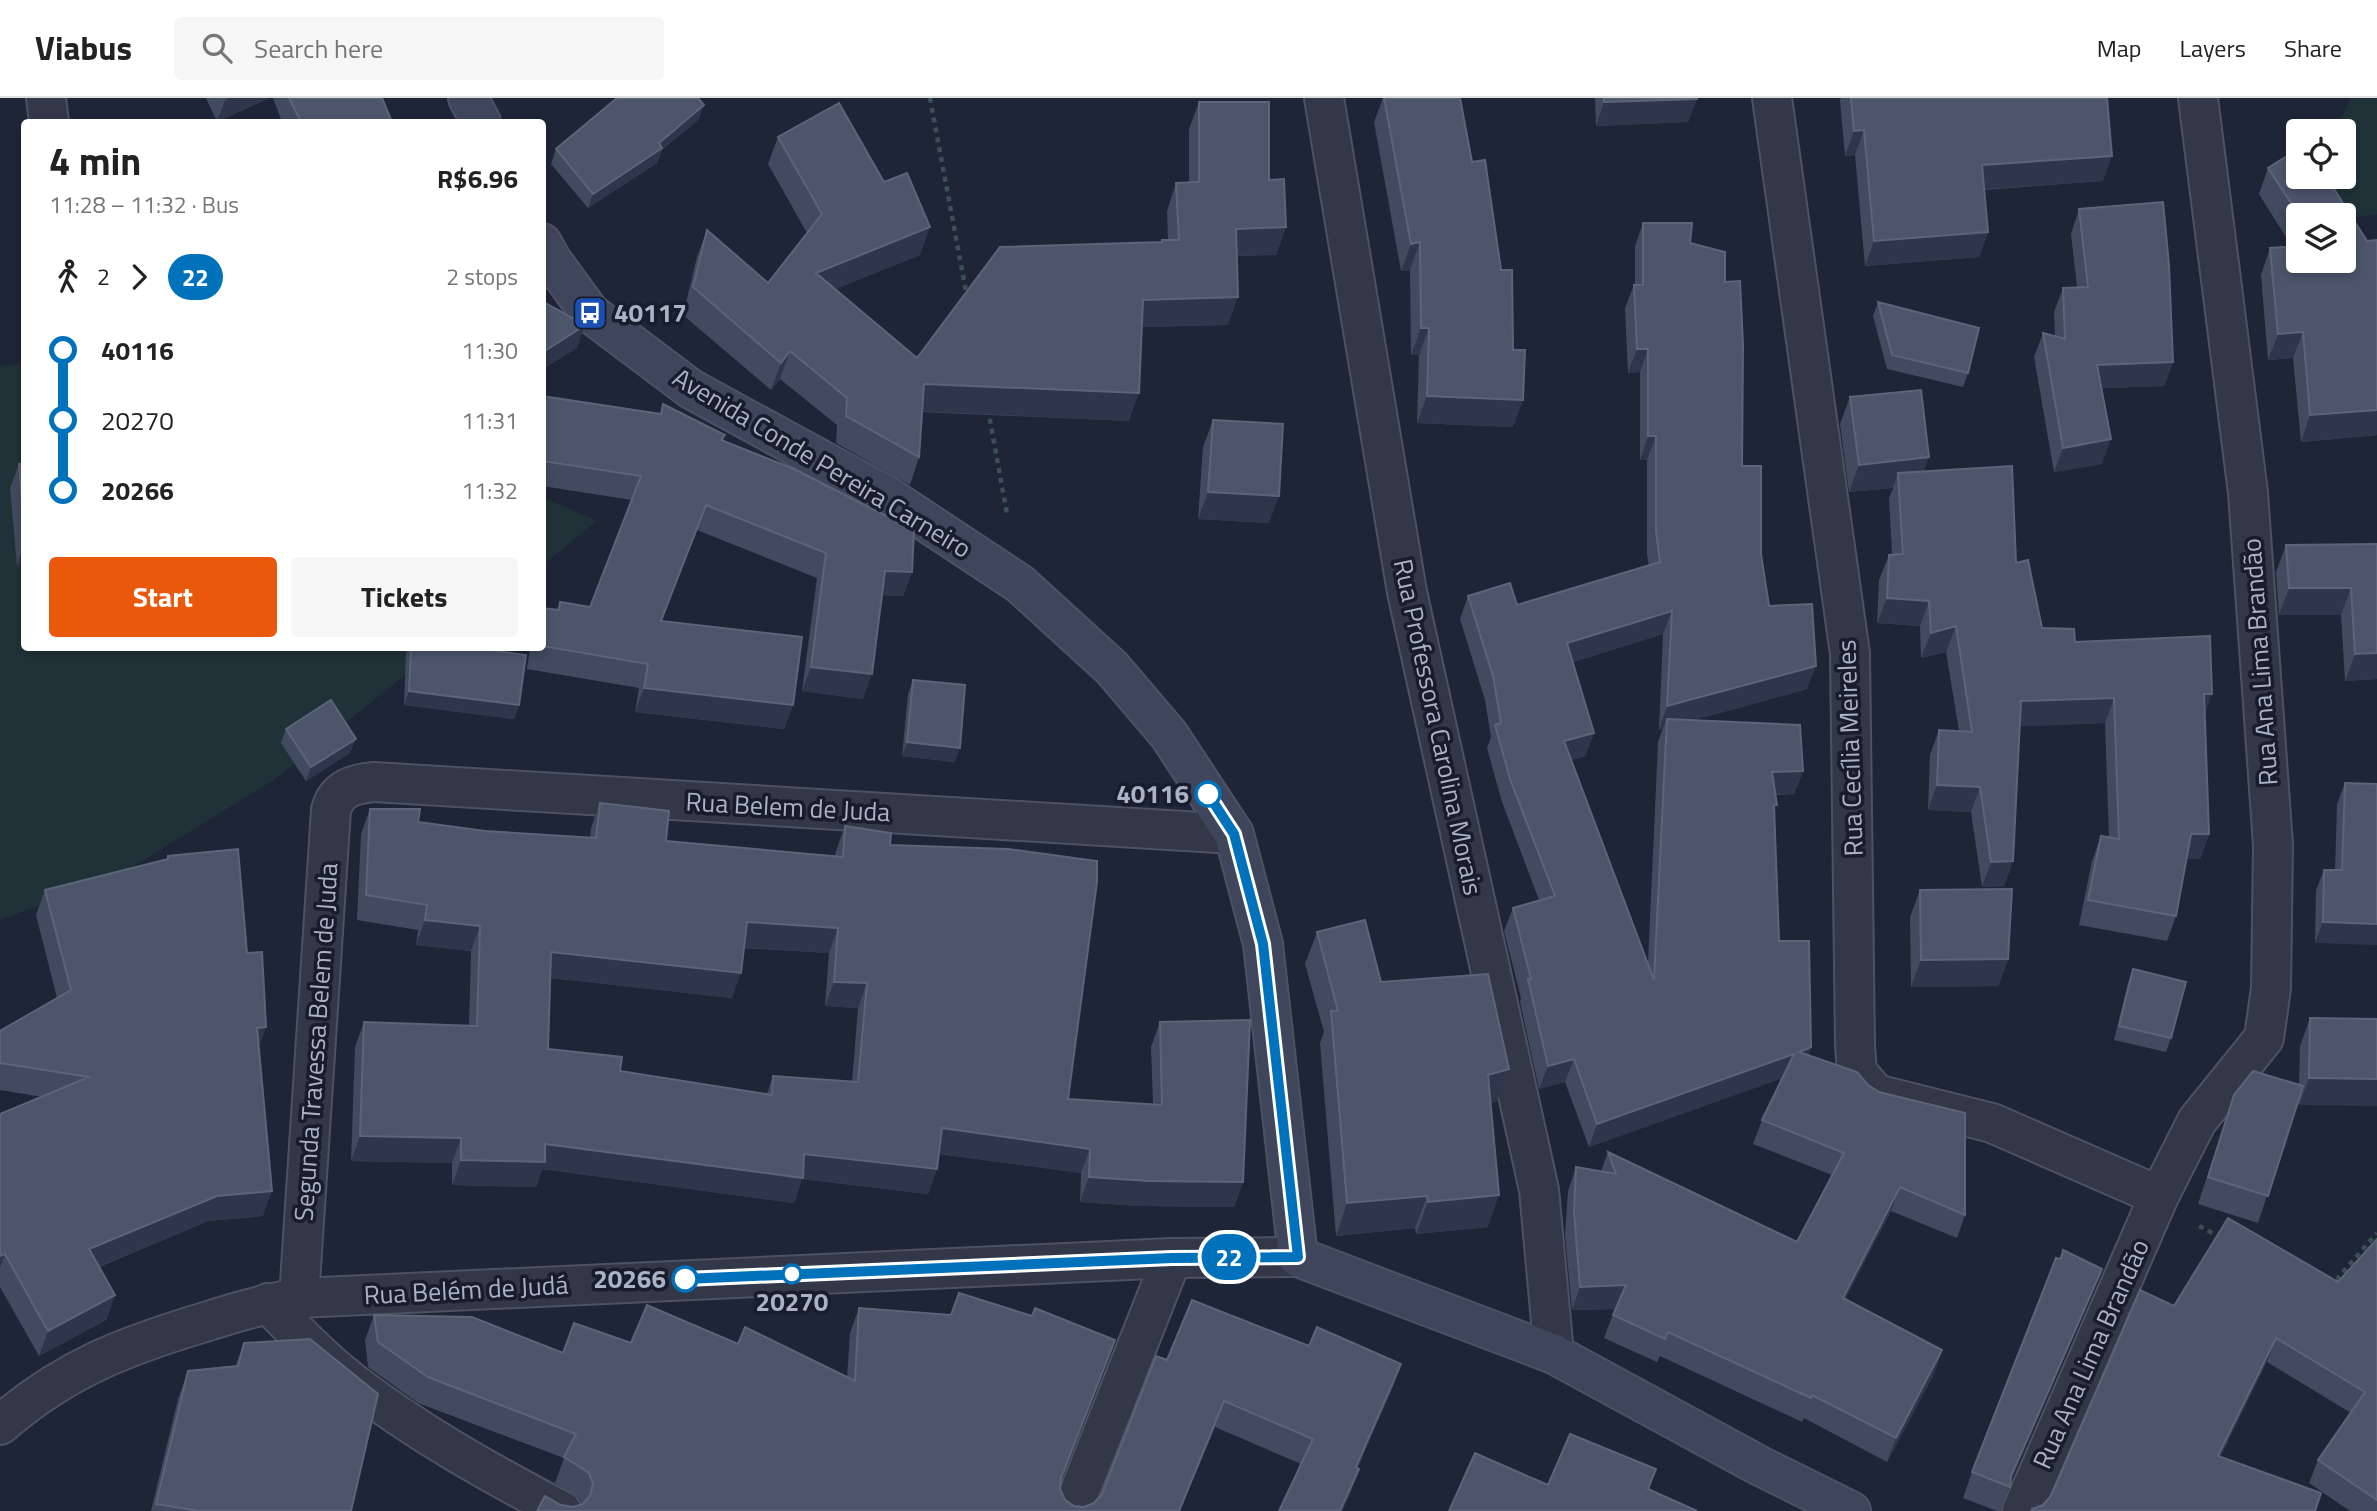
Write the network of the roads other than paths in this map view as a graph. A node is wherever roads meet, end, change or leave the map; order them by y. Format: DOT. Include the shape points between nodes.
graph roads {
  1 [pos="46,98"];
  2 [pos="468,98"];
  3 [pos="1324,98"];
  4 [pos="1772,98"];
  5 [pos="2198,98"];
  6 [pos="49,119"];
  7 [pos="479,119"];
  8 [pos="546,250"];
  9 [pos="343,791"];
  10 [pos="1234,834"];
  11 [pos="2159,1196"];
  12 [pos="1298,1257"];
  13 [pos="1172,1258"];
  14 [pos="284,1300"];
  15 [pos="1553,1354"];
  16 [pos="0,1425"];
  17 [pos="562,1511"];
  18 [pos="1072,1511"];
  19 [pos="1851,1511"];
  20 [pos="2022,1511"];
  1 -- 6 [label="street"];
  2 -- 7 [label="main road"];
  3 -- 15 [label="street, Rua Professora Carolina Morais" via="1407,592 1539,1190"];
  4 -- 11 [label="street, Rua Cecília Meireles" via="1850,654 1857,1072 1876,1094 1992,1123"];
  5 -- 11 [label="street, Rua Ana Lima Brandão" via="2248,493 2273,845 2271,988 2264,1038 2197,1121"];
  8 -- 10 [label="main road, Avenida Conde Pereira Carneiro" via="590,313 691,389 887,496 1020,584 1112,668 1169,735"];
  9 -- 10 [label="street, Rua Belem de Juda" via="374,782"];
  9 -- 14 [label="street, Segunda Travessa Belem de Juda" via="334,798 331,810"];
  10 -- 12 [label="main road, Avenida Conde Pereira Carneiro" via="1263,944"];
  11 -- 20 [label="street, Rua Ana Lima Brandão"];
  12 -- 13 [label="street, Rua Belém de Judá"];
  12 -- 15 [label="main road"];
  13 -- 14 [label="street, Rua Belém de Judá"];
  13 -- 18 [label="street"];
  14 -- 16 [label="street, Rua Belém de Judá" via="153,1337 78,1369"];
  14 -- 17 [label="street" via="310,1346 353,1383 447,1448"];
  15 -- 19 [label="main road"];
}
